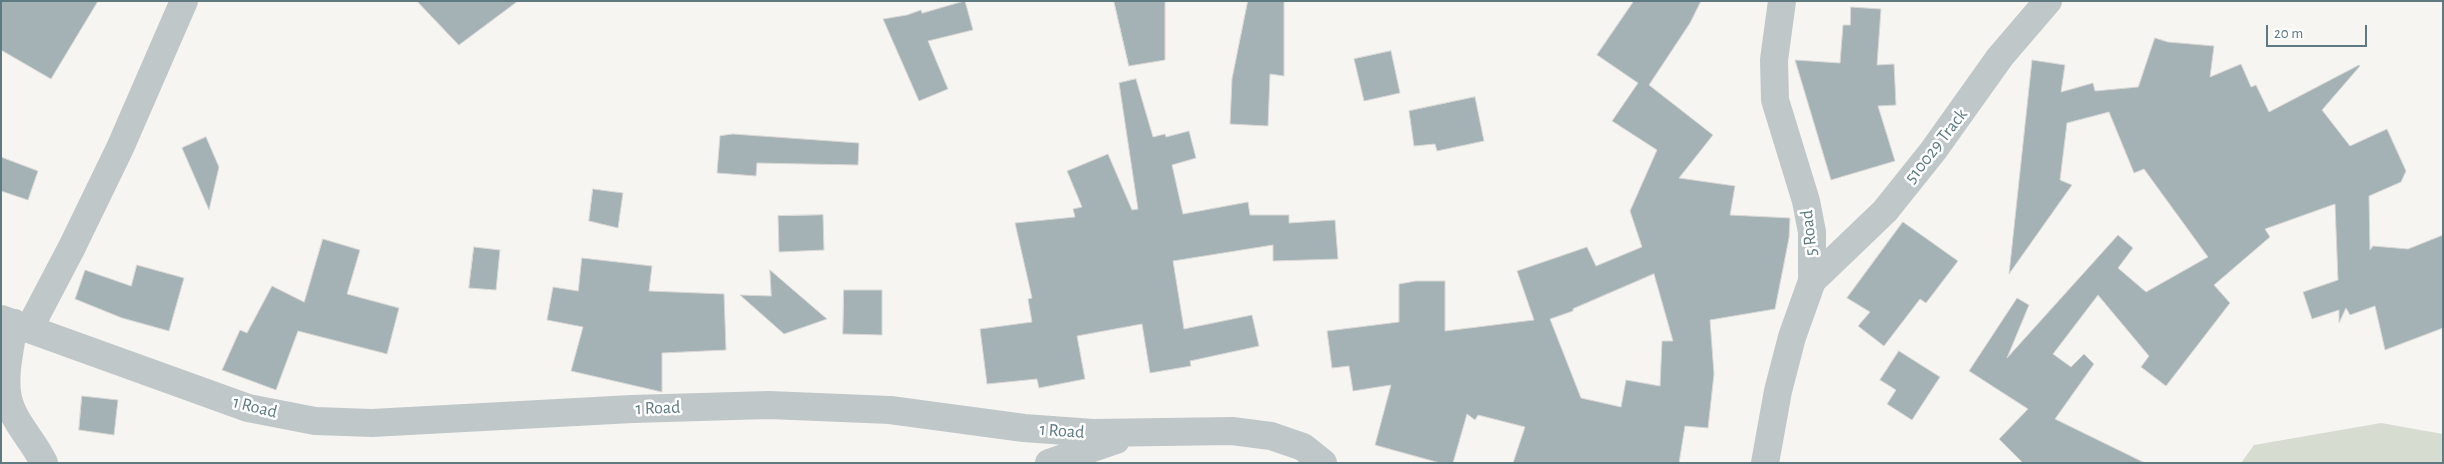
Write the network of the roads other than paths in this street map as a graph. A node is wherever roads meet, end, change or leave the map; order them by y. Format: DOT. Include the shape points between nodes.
graph roads {
  1 [pos="184,1"];
  2 [pos="1782,1"];
  3 [pos="2048,1"];
  4 [pos="1812,281"];
  5 [pos="15,324"];
  6 [pos="1136,433"];
  7 [pos="44,463"];
  8 [pos="1049,463"];
  9 [pos="1323,463"];
  10 [pos="1766,463"];
  1 -- 5 [label="street" via="120,148 72,247"];
  2 -- 4 [label="street, 5 Road" via="1774,60 1775,100 1806,201 1812,232"];
  3 -- 4 [label="street, 510029 Track" via="2000,57 1933,151 1885,211"];
  4 -- 10 [label="street, 5 Road" via="1792,337 1778,391"];
  5 -- 6 [label="street, 1 Road" via="248,408 315,421 372,423 769,405 890,410 1044,430"];
  5 -- 7 [label="street" via="8,397"];
  6 -- 8 [label="street"];
  6 -- 9 [label="street, 1 Road" via="1232,431 1271,436 1303,447"];
}
